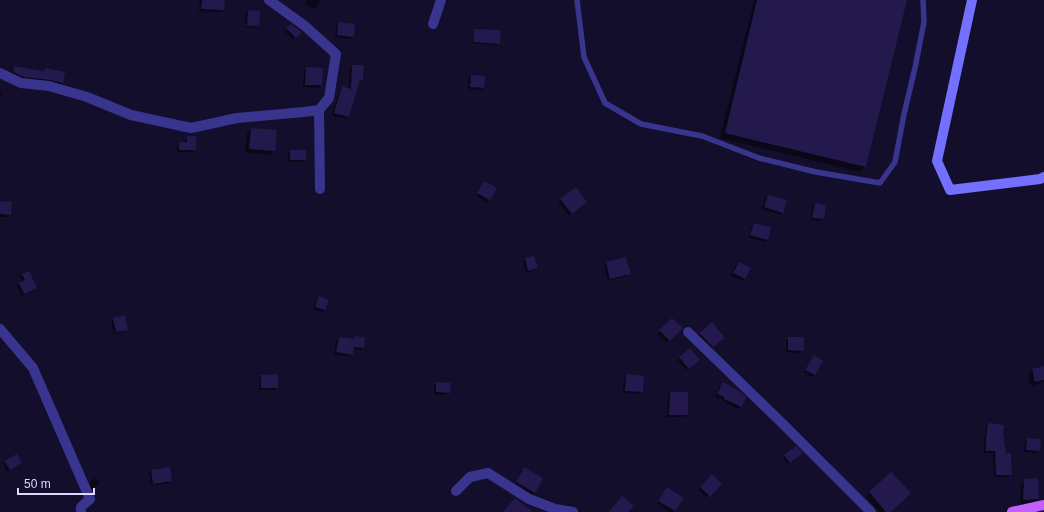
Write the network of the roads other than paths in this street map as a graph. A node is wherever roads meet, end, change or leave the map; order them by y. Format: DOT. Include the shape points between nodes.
graph roads {
  1 [pos="269,0"];
  2 [pos="441,0"];
  3 [pos="577,0"];
  4 [pos="924,0"];
  5 [pos="970,1"];
  6 [pos="433,24"];
  7 [pos="0,73"];
  8 [pos="319,110"];
  9 [pos="1044,177"];
  10 [pos="320,189"];
  11 [pos="0,329"];
  12 [pos="688,332"];
  13 [pos="456,491"];
  14 [pos="1044,505"];
  15 [pos="81,512"];
  16 [pos="573,512"];
  17 [pos="871,512"];
  18 [pos="1012,512"];
  1 -- 8 [label="street" via="305,26 336,54 329,98"];
  2 -- 6 [label="street"];
  3 -- 4 [label="lane" via="584,57 605,103 641,124 702,136 759,158 880,184 895,162 924,22"];
  5 -- 9 [label="street" via="937,161 950,190"];
  7 -- 8 [label="street" via="21,83 50,86 131,114 191,128 238,118"];
  8 -- 10 [label="street"];
  11 -- 15 [label="street" via="33,368 90,499 81,507"];
  12 -- 17 [label="street"];
  13 -- 16 [label="street" via="470,477 488,473 529,499 555,509"];
  14 -- 18 [label="main road"];
}
